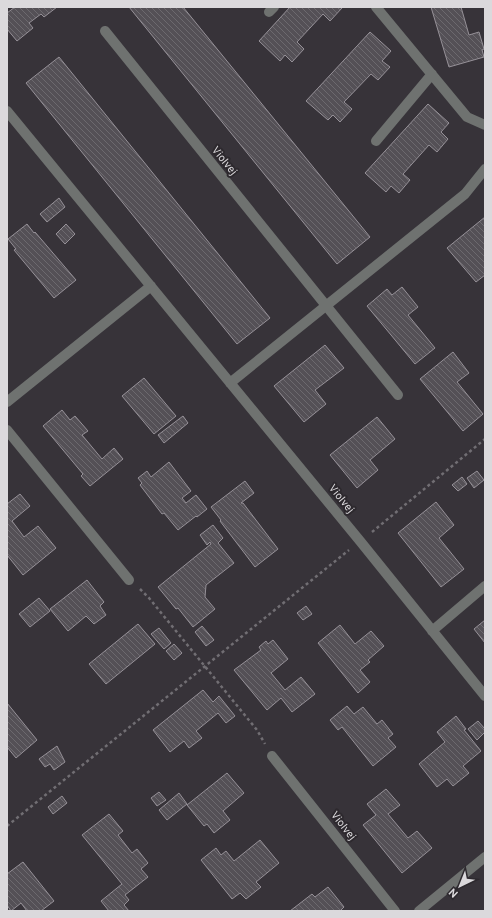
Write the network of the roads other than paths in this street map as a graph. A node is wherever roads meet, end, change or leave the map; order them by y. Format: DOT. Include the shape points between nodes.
graph roads {
  1 [pos="376,7"];
  2 [pos="105,31"];
  3 [pos="432,74"];
  4 [pos="7,110"];
  5 [pos="485,125"];
  6 [pos="376,141"];
  7 [pos="485,169"];
  8 [pos="151,286"];
  9 [pos="325,305"];
  10 [pos="230,383"];
  11 [pos="398,395"];
  12 [pos="7,402"];
  13 [pos="7,430"];
  14 [pos="129,580"];
  15 [pos="485,586"];
  16 [pos="432,630"];
  17 [pos="485,696"];
  18 [pos="272,756"];
  19 [pos="485,856"];
  20 [pos="395,911"];
  21 [pos="419,911"];
  1 -- 3 [label="street"];
  2 -- 9 [label="street, Violvej"];
  3 -- 5 [label="street" via="467,117"];
  3 -- 6 [label="street"];
  4 -- 8 [label="street, Violvej"];
  7 -- 9 [label="street" via="465,194"];
  8 -- 10 [label="street, Violvej"];
  8 -- 12 [label="street"];
  9 -- 10 [label="street"];
  9 -- 11 [label="street, Violvej"];
  10 -- 16 [label="street, Violvej"];
  13 -- 14 [label="street"];
  15 -- 16 [label="street"];
  16 -- 17 [label="street, Violvej"];
  18 -- 20 [label="street, Violvej"];
  19 -- 21 [label="street"];
}
